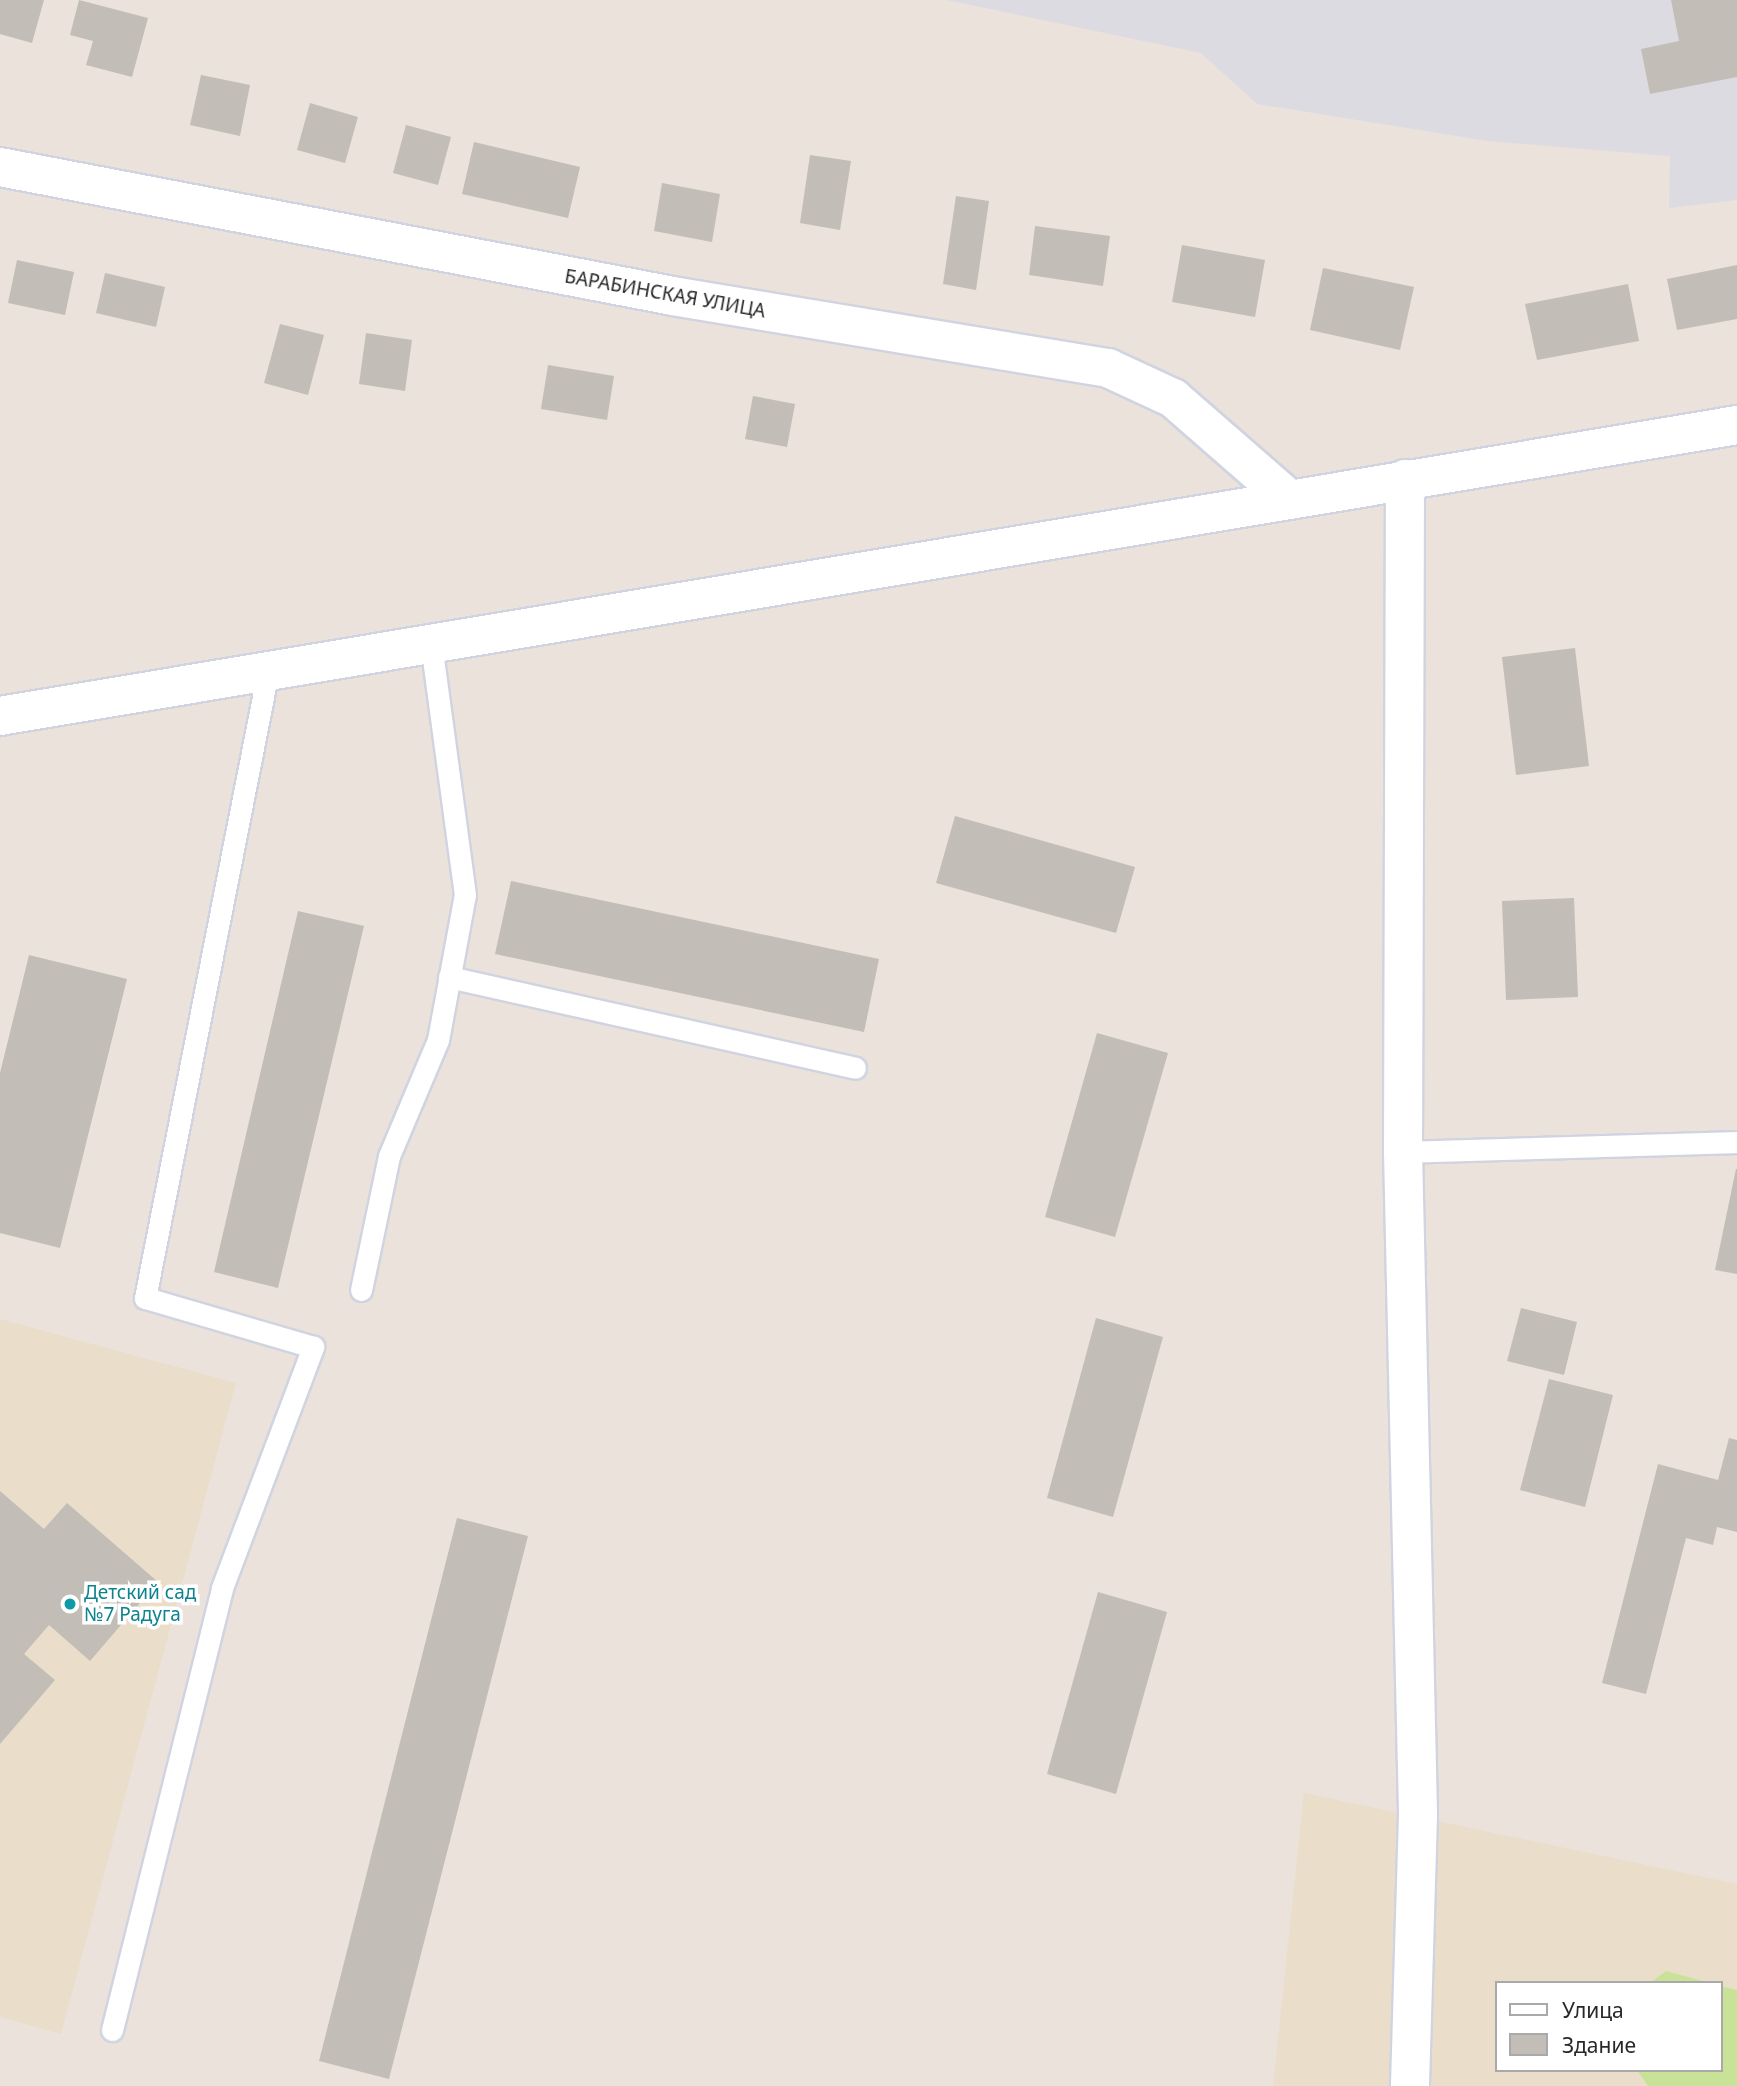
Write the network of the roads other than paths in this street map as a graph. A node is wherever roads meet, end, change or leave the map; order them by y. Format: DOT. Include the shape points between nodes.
graph roads {
  1 [pos="0,167"];
  2 [pos="1737,425"];
  3 [pos="1405,479"];
  4 [pos="1290,500"];
  5 [pos="431,645"];
  6 [pos="268,671"];
  7 [pos="0,716"];
  8 [pos="449,977"];
  9 [pos="855,1068"];
  10 [pos="1737,1142"];
  11 [pos="1403,1152"];
  12 [pos="361,1290"];
  13 [pos="112,2030"];
  14 [pos="1410,2086"];
  1 -- 4 [label="street, БАРАБИНСКАЯ УЛИЦА" via="673,296 1108,368 1174,398"];
  2 -- 3 [label="street"];
  3 -- 4 [label="street"];
  3 -- 11 [label="street"];
  4 -- 5 [label="street"];
  5 -- 6 [label="street"];
  5 -- 8 [label="lane" via="465,895"];
  6 -- 7 [label="street"];
  6 -- 13 [label="lane" via="145,1298 313,1347 222,1588"];
  8 -- 9 [label="lane"];
  8 -- 12 [label="lane" via="438,1040 389,1156"];
  10 -- 11 [label="lane"];
  11 -- 14 [label="street" via="1418,1815"];
}
